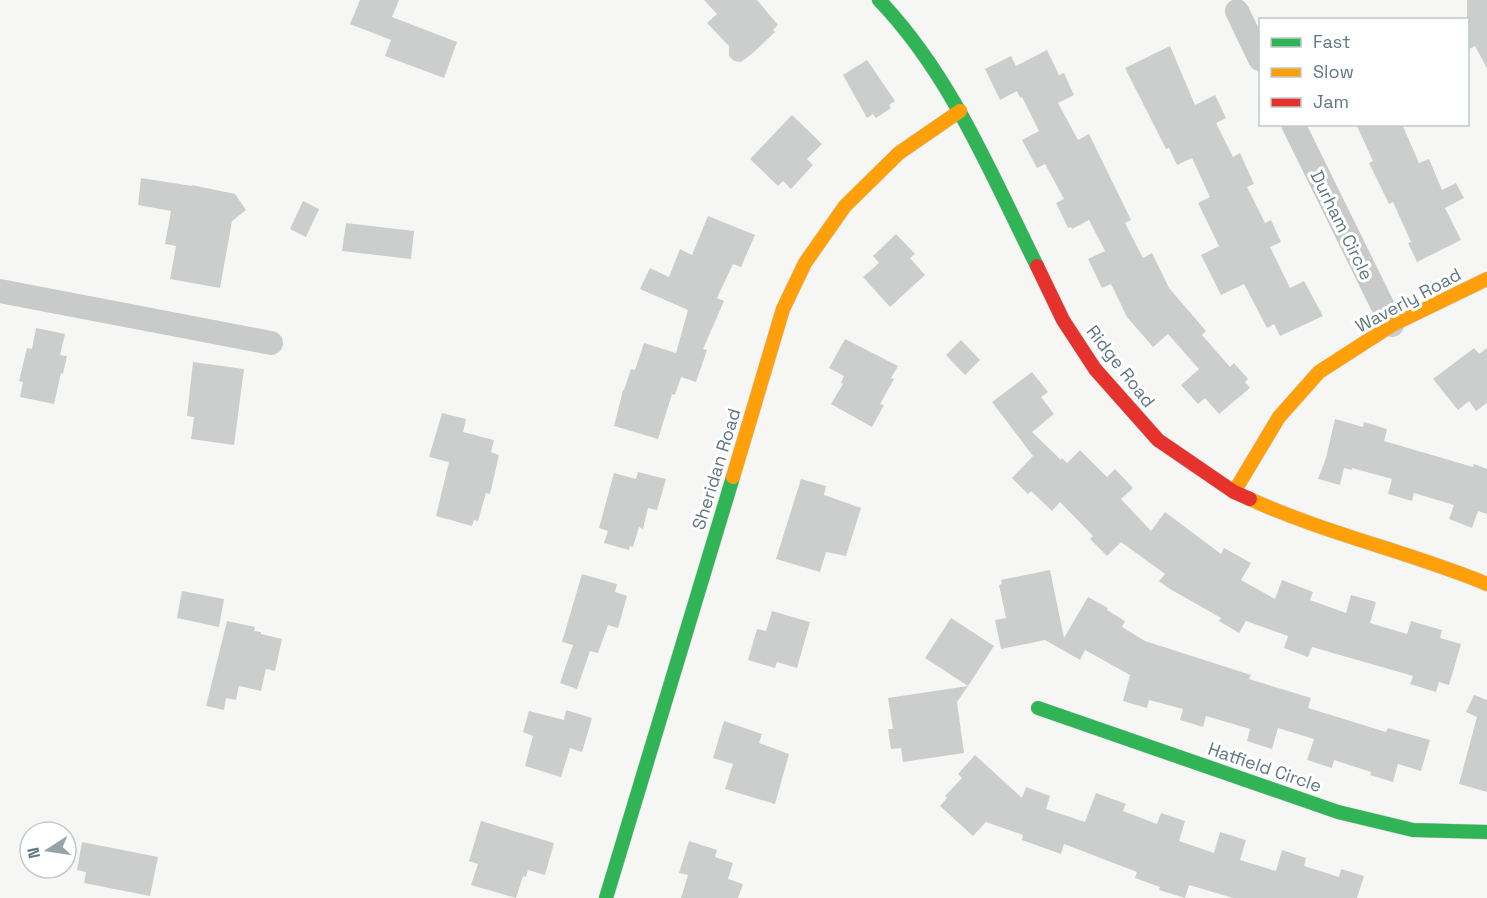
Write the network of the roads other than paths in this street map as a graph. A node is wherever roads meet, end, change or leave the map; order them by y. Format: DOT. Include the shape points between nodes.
graph roads {
  1 [pos="879,0"];
  2 [pos="1237,11"];
  3 [pos="1259,57"];
  4 [pos="960,111"];
  5 [pos="1294,126"];
  6 [pos="1487,279"];
  7 [pos="0,291"];
  8 [pos="1392,325"];
  9 [pos="271,343"];
  10 [pos="1234,492"];
  11 [pos="1487,584"];
  12 [pos="1038,708"];
  13 [pos="1487,832"];
  14 [pos="606,898"];
  1 -- 4 [label="street, Ridge Road" via="904,26"];
  2 -- 3 [label="street"];
  4 -- 10 [label="street, Ridge Road" via="1063,320 1095,369 1158,440"];
  4 -- 14 [label="street, Sheridan Road" via="900,153 845,206 805,263 783,309"];
  5 -- 8 [label="street, Durham Circle"];
  6 -- 8 [label="street, Waverly Road"];
  7 -- 9 [label="street"];
  8 -- 10 [label="street, Waverly Road" via="1319,372 1279,417"];
  10 -- 11 [label="street, Ridge Road" via="1280,513 1444,566"];
  12 -- 13 [label="street, Hatfield Circle" via="1338,812 1413,830"];
}
